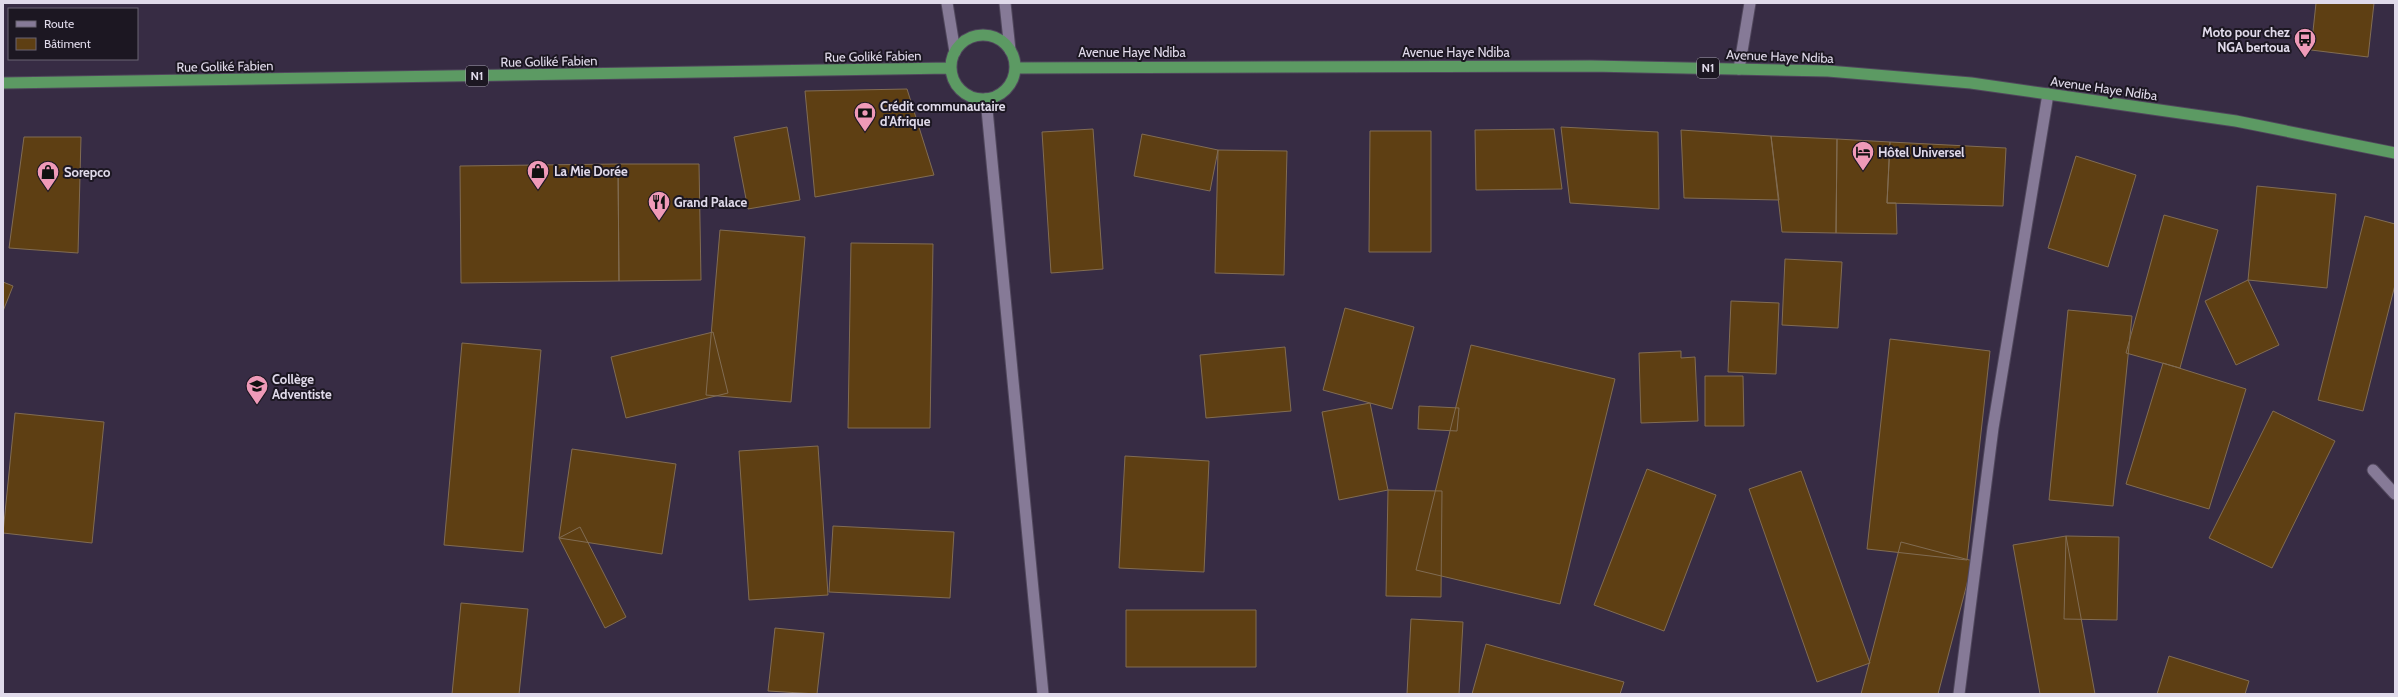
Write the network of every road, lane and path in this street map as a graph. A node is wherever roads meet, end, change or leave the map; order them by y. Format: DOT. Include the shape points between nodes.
graph roads {
  1 [pos="947,3"];
  2 [pos="1005,3"];
  3 [pos="1750,3"];
  4 [pos="1010,50"];
  5 [pos="954,52"];
  6 [pos="951,68"];
  7 [pos="1015,68"];
  8 [pos="1739,69"];
  9 [pos="3,83"];
  10 [pos="2048,94"];
  11 [pos="986,99"];
  12 [pos="2395,153"];
  13 [pos="2373,470"];
  14 [pos="2395,494"];
  15 [pos="1043,694"];
  16 [pos="1959,694"];
  1 -- 5 [label="street"];
  2 -- 4 [label="street"];
  3 -- 8 [label="street"];
  4 -- 5 [label="highway" via="996,38 977,36 968,39"];
  4 -- 7 [label="highway"];
  5 -- 6 [label="highway"];
  6 -- 9 [label="highway, Rue Goliké Fabien / N1"];
  6 -- 11 [label="highway" via="952,76 962,91 973,97"];
  7 -- 8 [label="highway, Avenue Haye Ndiba / N1" via="1592,66"];
  7 -- 11 [label="highway" via="1013,77 1003,92"];
  8 -- 10 [label="highway, Avenue Haye Ndiba / N1" via="1836,72 1971,83"];
  10 -- 12 [label="highway, Avenue Haye Ndiba / N1" via="2236,121"];
  10 -- 16 [label="street" via="1993,428"];
  11 -- 15 [label="street"];
  13 -- 14 [label="street"];
}
